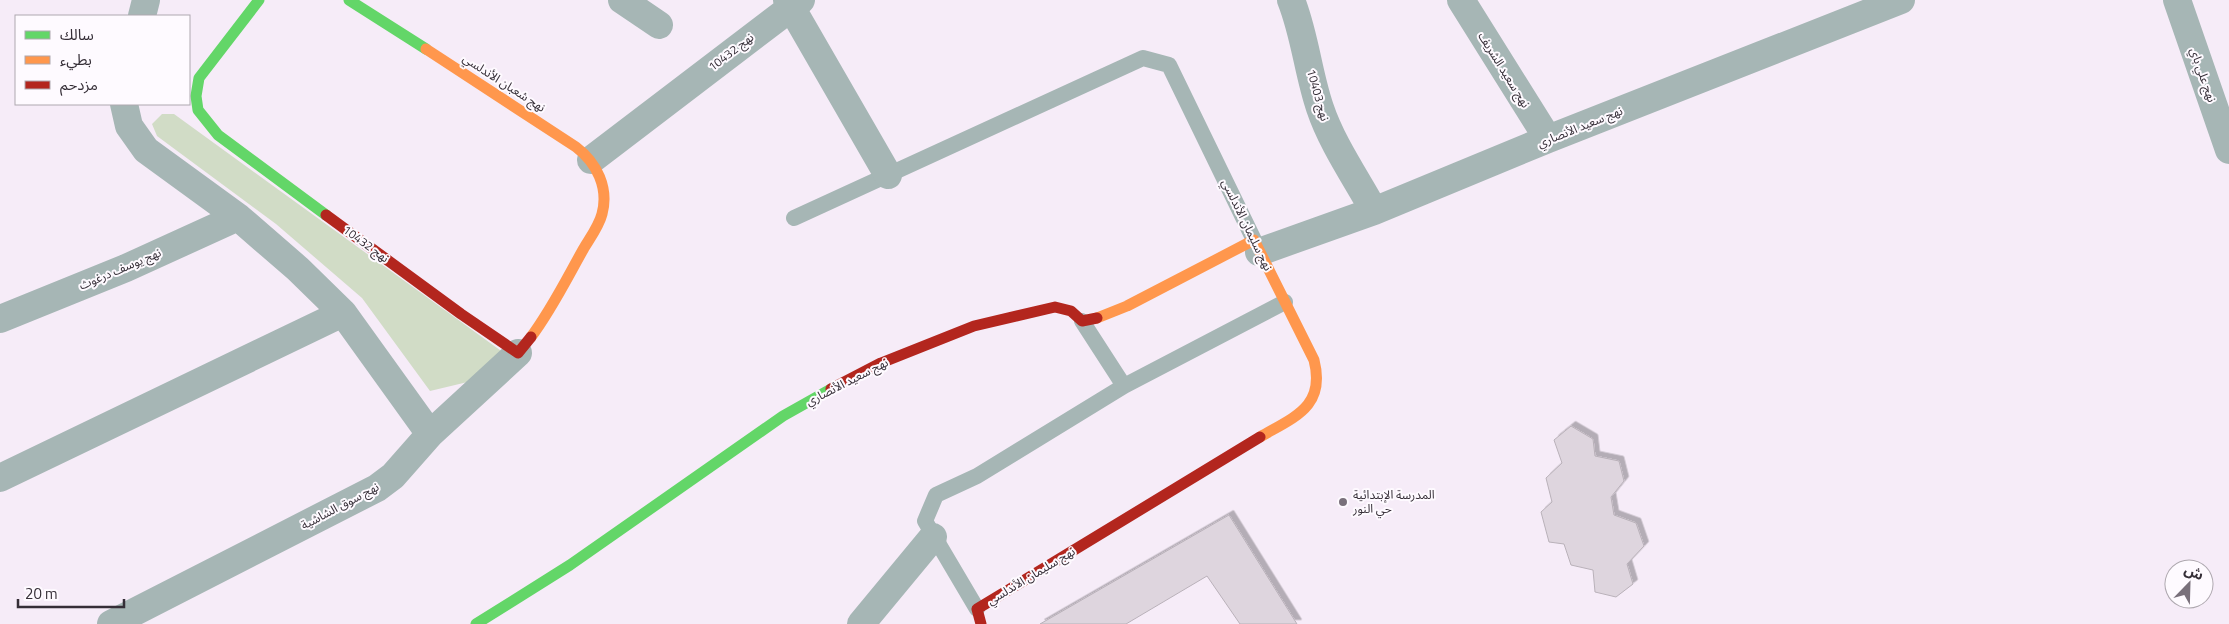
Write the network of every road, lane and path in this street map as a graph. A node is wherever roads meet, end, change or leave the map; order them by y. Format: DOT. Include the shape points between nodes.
graph roads {
  1 [pos="146,0"];
  2 [pos="259,0"];
  3 [pos="349,0"];
  4 [pos="622,0"];
  5 [pos="1291,0"];
  6 [pos="1461,0"];
  7 [pos="1901,0"];
  8 [pos="2177,0"];
  9 [pos="792,2"];
  10 [pos="142,15"];
  11 [pos="659,24"];
  12 [pos="124,105"];
  13 [pos="1548,140"];
  14 [pos="2229,150"];
  15 [pos="591,160"];
  16 [pos="888,175"];
  17 [pos="1374,211"];
  18 [pos="238,217"];
  19 [pos="794,218"];
  20 [pos="1256,246"];
  21 [pos="1285,302"];
  22 [pos="344,313"];
  23 [pos="0,319"];
  24 [pos="1082,321"];
  25 [pos="518,352"];
  26 [pos="1124,386"];
  27 [pos="430,434"];
  28 [pos="0,478"];
  29 [pos="933,537"];
  30 [pos="979,616"];
  31 [pos="111,624"];
  32 [pos="476,624"];
  33 [pos="861,624"];
  1 -- 10 [label="street"];
  2 -- 25 [label="street, نهج 10432" via="199,78 195,91 196,106 203,120 218,135"];
  3 -- 15 [label="street, نهج شعبان الأندلسي" via="568,141"];
  4 -- 11 [label="street"];
  5 -- 17 [label="street, نهج 10403" via="1325,122"];
  6 -- 13 [label="street, نهج سعيد الشريف"];
  7 -- 13 [label="street, نهج سعيد الأنصاري"];
  8 -- 14 [label="street, نهج علي باي"];
  9 -- 15 [label="street, نهج 10432"];
  9 -- 16 [label="street"];
  12 -- 18 [label="street" via="129,126 146,150"];
  13 -- 17 [label="street, نهج سعيد الأنصاري"];
  15 -- 25 [label="street, نهج شعبان الأندلسي" via="603,186 602,216 546,317"];
  16 -- 19 [label="lane, نهج سليمان الأندلسي"];
  16 -- 20 [label="lane, نهج سليمان الأندلسي" via="1143,58 1169,65"];
  17 -- 20 [label="street, نهج سعيد الأنصاري"];
  18 -- 22 [label="street"];
  18 -- 23 [label="street, نهج يوسف درغوث" via="126,268"];
  20 -- 21 [label="street, نهج سليمان الأندلسي"];
  20 -- 24 [label="street, نهج سعيد الأنصاري" via="1127,306"];
  21 -- 26 [label="lane"];
  21 -- 30 [label="street, نهج سليمان الأندلسي" via="1319,375 1317,391 1310,404"];
  22 -- 27 [label="street"];
  22 -- 28 [label="street"];
  24 -- 26 [label="lane"];
  24 -- 32 [label="street, نهج سعيد الأنصاري" via="1071,311 1055,307 983,324 934,341 850,378 783,416 570,565"];
  25 -- 27 [label="street, نهج سوق الشاشية"];
  26 -- 29 [label="lane" via="977,476 936,495 924,521"];
  27 -- 31 [label="street, نهج سوق الشاشية" via="393,476 377,488"];
  29 -- 30 [label="lane"];
  29 -- 33 [label="street"];
}
